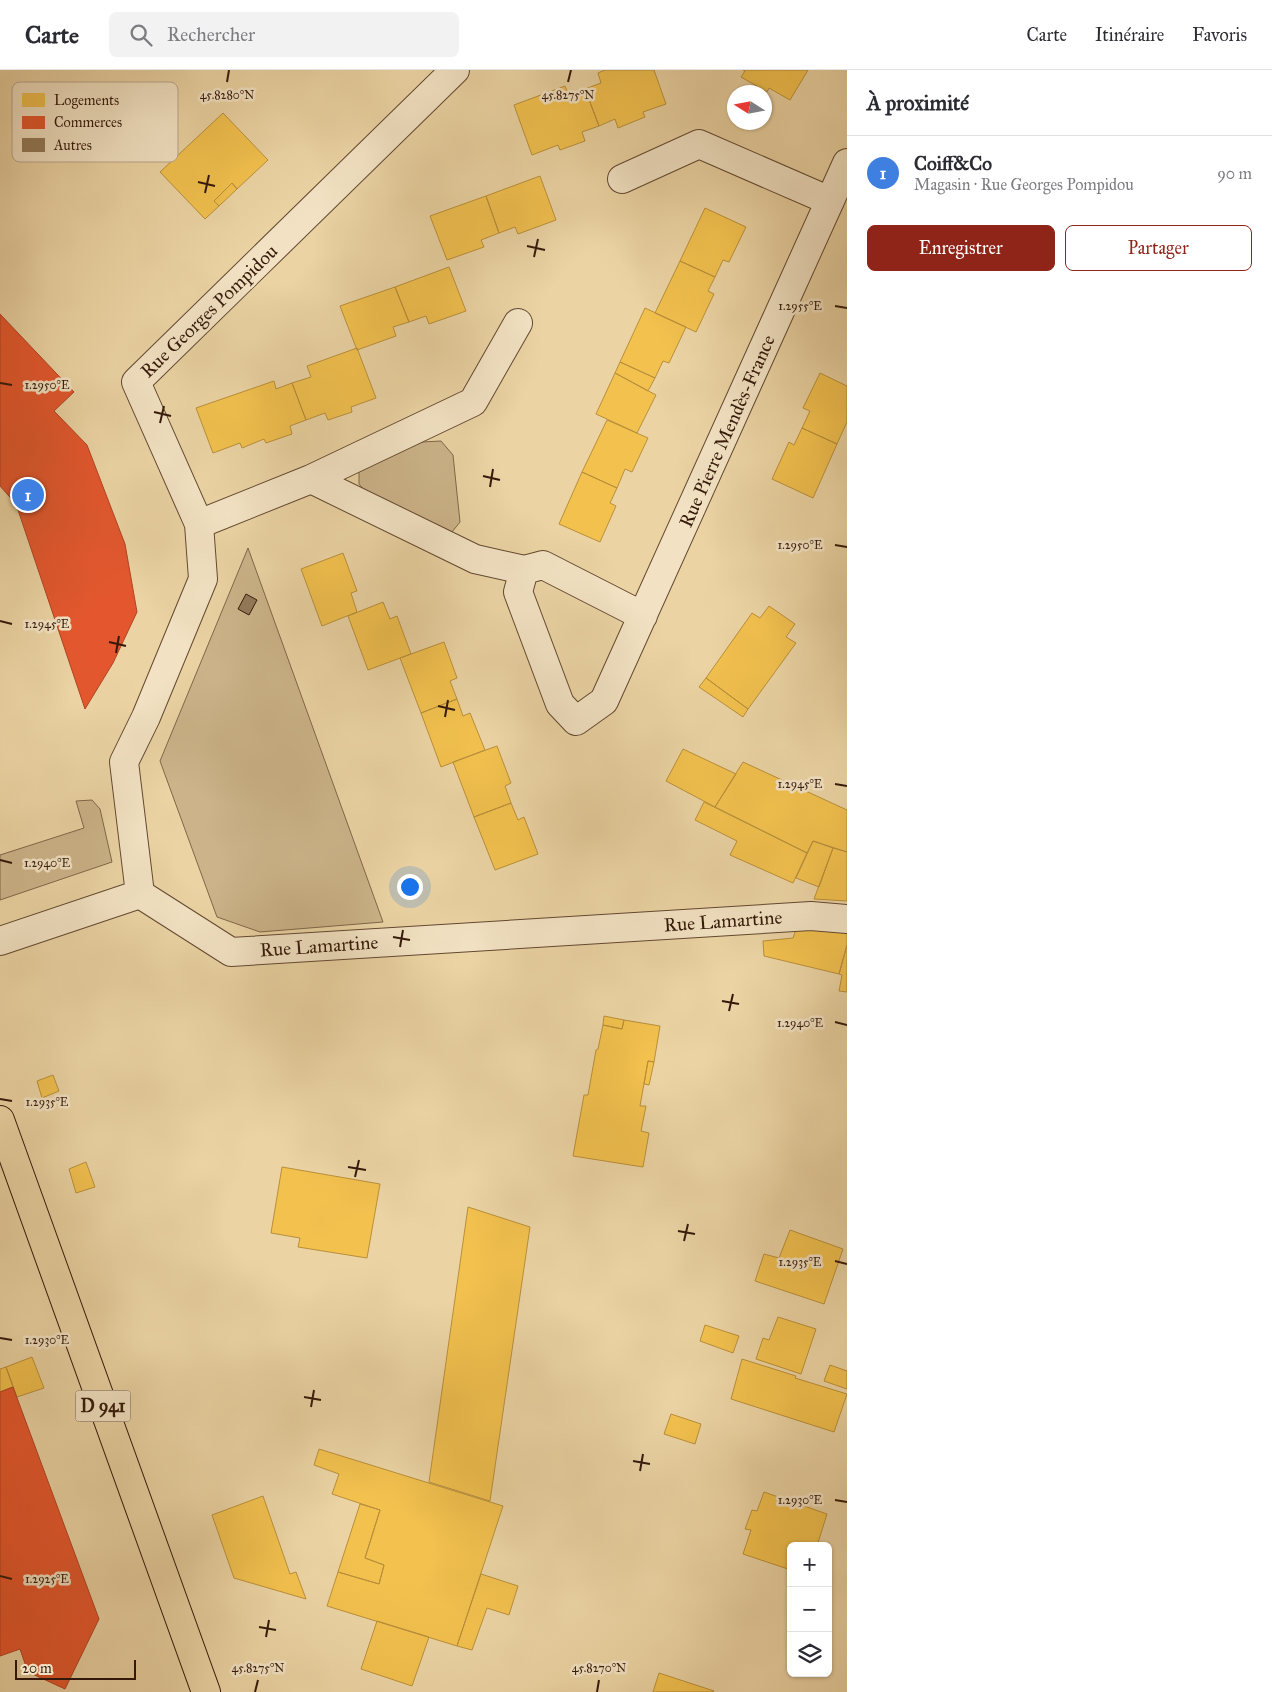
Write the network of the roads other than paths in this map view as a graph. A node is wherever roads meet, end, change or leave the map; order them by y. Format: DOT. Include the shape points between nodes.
graph roads {
  1 [pos="455,70"];
  2 [pos="847,162"];
  3 [pos="622,179"];
  4 [pos="830,201"];
  5 [pos="518,323"];
  6 [pos="311,479"];
  7 [pos="200,524"];
  8 [pos="524,570"];
  9 [pos="643,616"];
  10 [pos="140,894"];
  11 [pos="847,919"];
  12 [pos="0,941"];
  13 [pos="0,1120"];
  14 [pos="206,1692"];
  1 -- 7 [label="street, Rue Georges Pompidou" via="136,382"];
  2 -- 4 [label="street, Rue Pierre Mendès-France"];
  3 -- 4 [label="street" via="699,144"];
  4 -- 9 [label="street, Rue Pierre Mendès-France"];
  5 -- 6 [label="street" via="473,402"];
  6 -- 7 [label="street"];
  6 -- 8 [label="street" via="476,559"];
  7 -- 10 [label="street, Rue Georges Pompidou" via="203,579 124,762"];
  8 -- 9 [label="street" via="543,565"];
  8 -- 9 [label="street, Rue Pierre Mendès-France" via="518,592 560,704 576,721 604,701"];
  10 -- 11 [label="street, Rue Lamartine" via="231,952 811,916"];
  10 -- 12 [label="street"];
  13 -- 14 [label="main road, D 941"];
}
